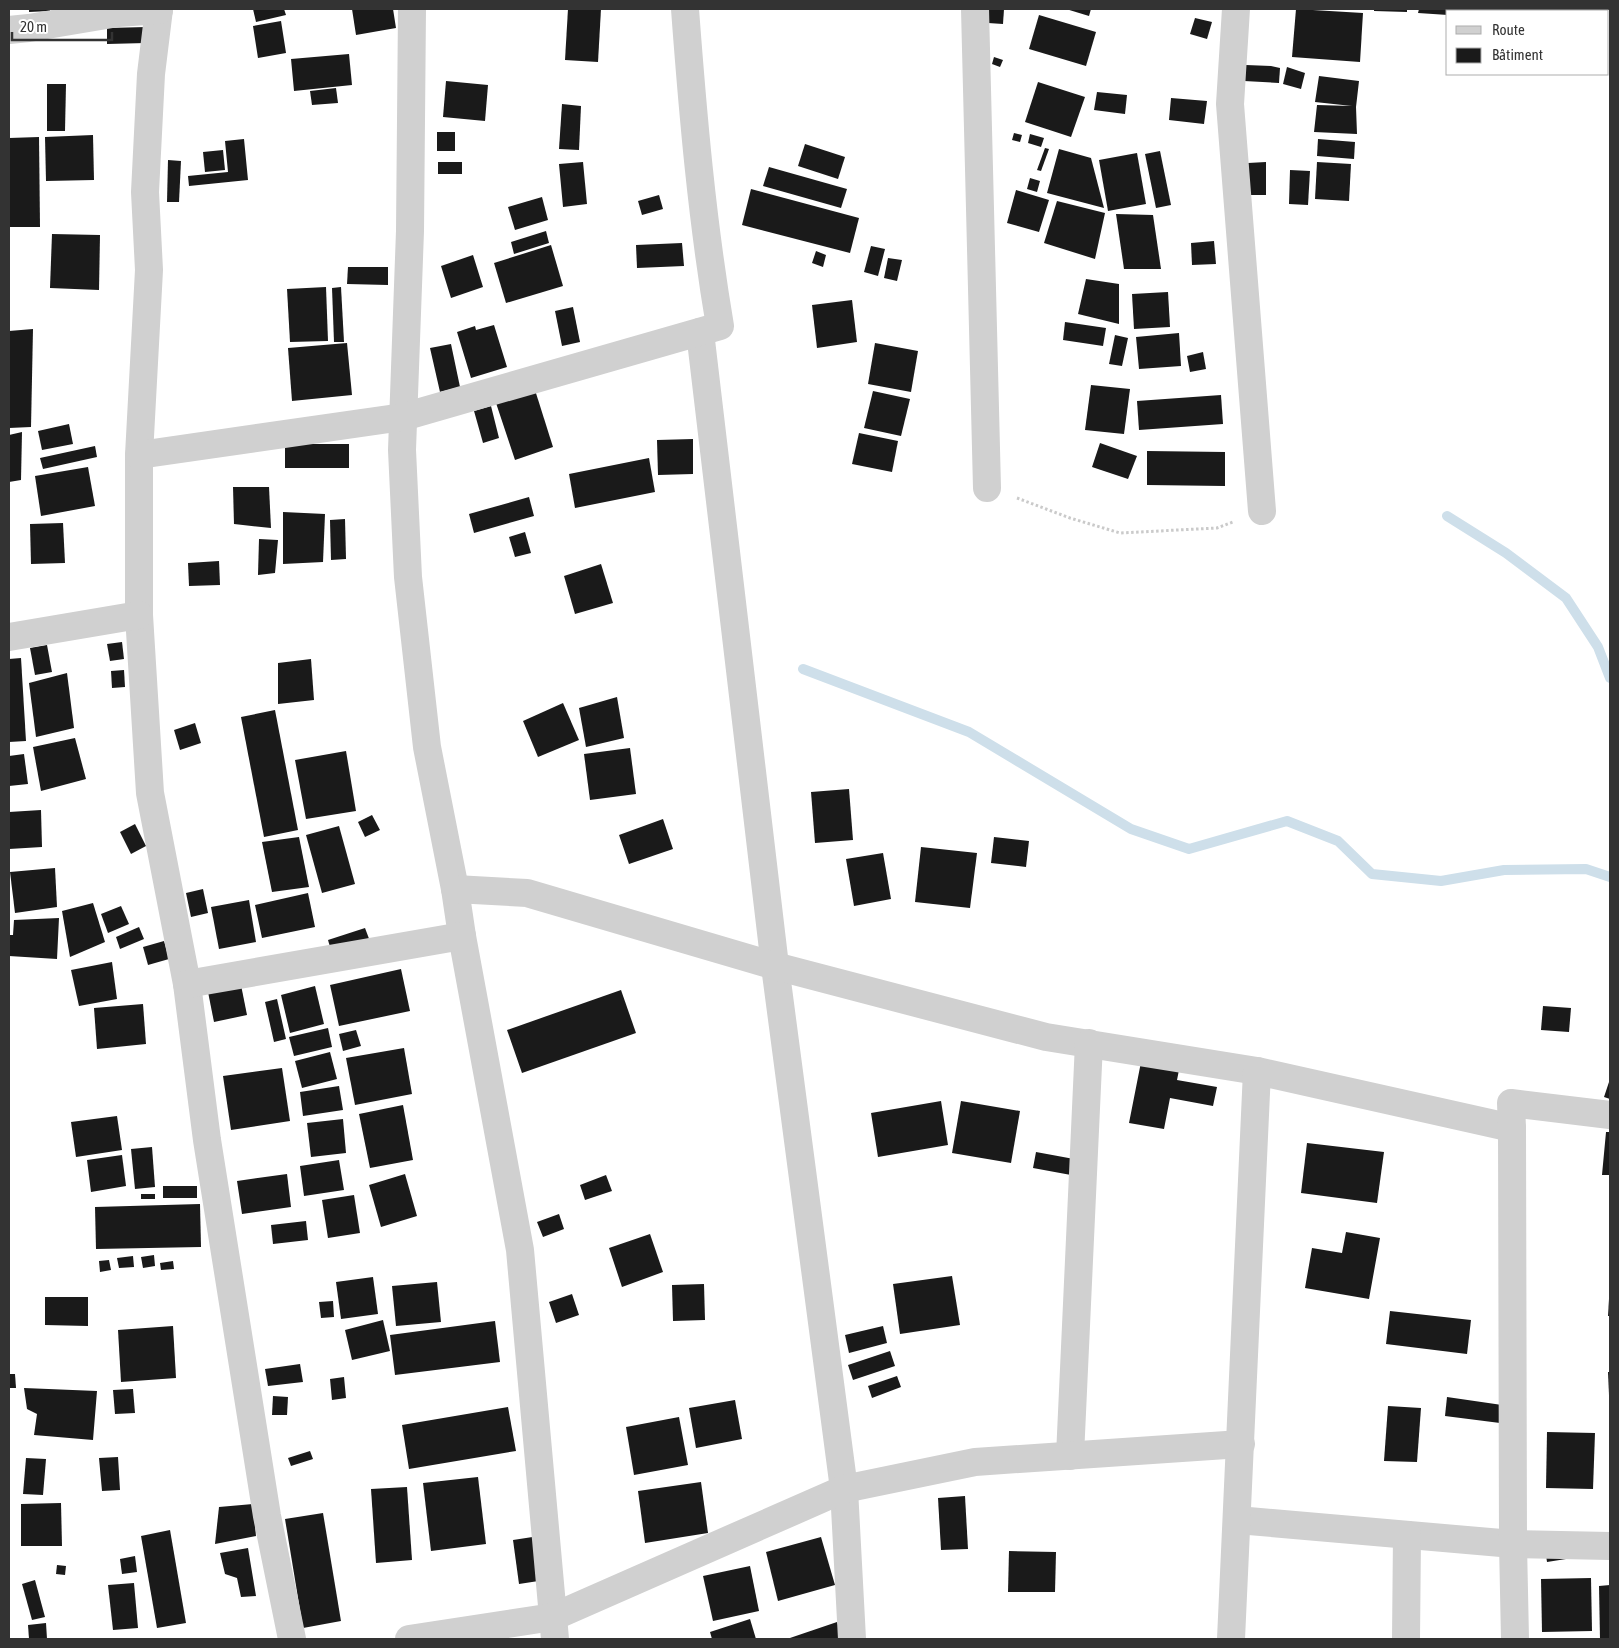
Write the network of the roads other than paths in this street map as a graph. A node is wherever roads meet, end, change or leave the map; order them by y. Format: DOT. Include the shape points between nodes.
graph roads {
  1 [pos="159,9"];
  2 [pos="412,9"];
  3 [pos="685,9"];
  4 [pos="975,9"];
  5 [pos="1236,9"];
  6 [pos="9,30"];
  7 [pos="700,332"];
  8 [pos="403,417"];
  9 [pos="138,455"];
  10 [pos="987,488"];
  11 [pos="1262,511"];
  12 [pos="139,614"];
  13 [pos="9,637"];
  14 [pos="455,889"];
  15 [pos="462,936"];
  16 [pos="775,966"];
  17 [pos="187,984"];
  18 [pos="1089,1043"];
  19 [pos="1258,1070"];
  20 [pos="1610,1115"];
  21 [pos="1512,1128"];
  22 [pos="1241,1444"];
  23 [pos="1070,1456"];
  24 [pos="844,1489"];
  25 [pos="1237,1520"];
  26 [pos="1407,1535"];
  27 [pos="1513,1544"];
  28 [pos="1610,1546"];
  29 [pos="554,1628"];
  30 [pos="292,1639"];
  31 [pos="409,1639"];
  32 [pos="852,1639"];
  33 [pos="1232,1639"];
  34 [pos="1406,1639"];
  35 [pos="1514,1639"];
  1 -- 6 [label="street"];
  1 -- 9 [label="street" via="151,74 145,192 148,270"];
  2 -- 8 [label="street" via="410,231"];
  3 -- 7 [label="street" via="694,136 710,272 720,326"];
  4 -- 10 [label="street"];
  5 -- 11 [label="street" via="1230,104"];
  7 -- 8 [label="street"];
  7 -- 16 [label="street"];
  8 -- 9 [label="street"];
  8 -- 14 [label="street" via="408,577 427,747"];
  9 -- 12 [label="street"];
  12 -- 13 [label="street"];
  12 -- 17 [label="street" via="150,792"];
  14 -- 15 [label="street"];
  14 -- 16 [label="street" via="527,893"];
  15 -- 17 [label="street"];
  15 -- 29 [label="street" via="520,1250"];
  16 -- 18 [label="street" via="1046,1037"];
  16 -- 24 [label="street"];
  17 -- 30 [label="street" via="207,1140 267,1516"];
  18 -- 19 [label="street"];
  18 -- 23 [label="street"];
  19 -- 21 [label="street"];
  19 -- 22 [label="street"];
  20 -- 21 [label="street" via="1510,1103"];
  21 -- 27 [label="street"];
  22 -- 23 [label="street"];
  22 -- 25 [label="street"];
  23 -- 24 [label="street" via="976,1462"];
  24 -- 29 [label="street"];
  24 -- 32 [label="street"];
  25 -- 26 [label="street"];
  25 -- 33 [label="street"];
  26 -- 27 [label="street"];
  26 -- 34 [label="street"];
  27 -- 28 [label="street"];
  27 -- 35 [label="street"];
  29 -- 31 [label="street"];
}
